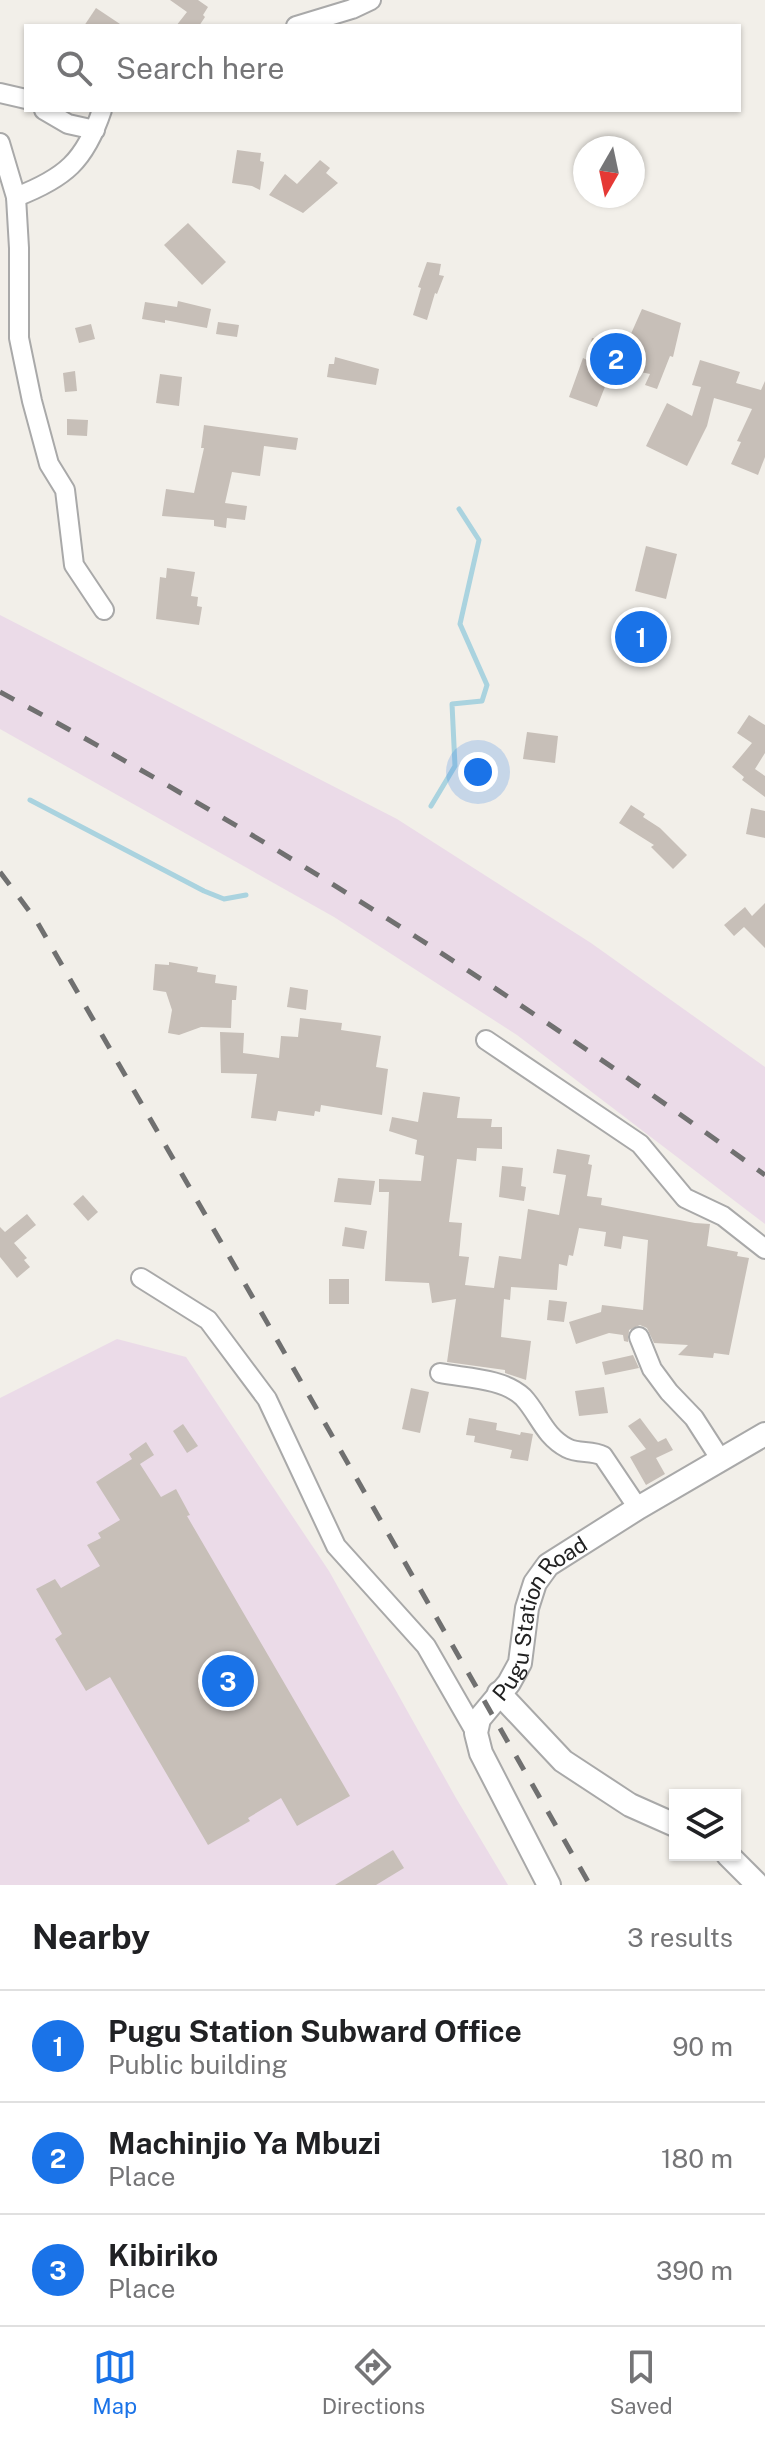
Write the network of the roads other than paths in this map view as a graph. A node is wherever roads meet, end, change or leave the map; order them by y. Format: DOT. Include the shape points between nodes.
graph roads {
  1 [pos="371,0"];
  2 [pos="303,24"];
  3 [pos="0,93"];
  4 [pos="24,99"];
  5 [pos="47,112"];
  6 [pos="101,112"];
  7 [pos="95,130"];
  8 [pos="0,143"];
  9 [pos="16,197"];
  10 [pos="104,610"];
  11 [pos="486,1040"];
  12 [pos="765,1249"];
  13 [pos="141,1278"];
  14 [pos="639,1337"];
  15 [pos="440,1373"];
  16 [pos="765,1434"];
  17 [pos="721,1460"];
  18 [pos="638,1508"];
  19 [pos="499,1693"];
  20 [pos="476,1733"];
  21 [pos="669,1822"];
  22 [pos="734,1861"];
  23 [pos="549,1885"];
  24 [pos="758,1885"];
  1 -- 2 [label="street"];
  3 -- 4 [label="street"];
  5 -- 7 [label="street"];
  6 -- 7 [label="street"];
  7 -- 9 [label="street" via="61,176"];
  8 -- 9 [label="street"];
  9 -- 10 [label="street" via="19,338 25,370 49,464 65,490 74,565"];
  11 -- 12 [label="street" via="640,1144 685,1198 723,1216"];
  13 -- 20 [label="street" via="208,1320 267,1399 336,1546 426,1646"];
  14 -- 17 [label="street" via="652,1369"];
  15 -- 18 [label="street" via="512,1389 568,1449 603,1456"];
  16 -- 17 [label="street, Pugu Station Road"];
  17 -- 18 [label="street, Pugu Station Road"];
  18 -- 19 [label="street, Pugu Station Road" via="548,1565 527,1608 520,1663"];
  19 -- 20 [label="street, Pugu Station Road" via="479,1719"];
  19 -- 21 [label="street" via="563,1761 630,1805"];
  20 -- 23 [label="street" via="481,1753"];
  22 -- 24 [label="street"];
}
